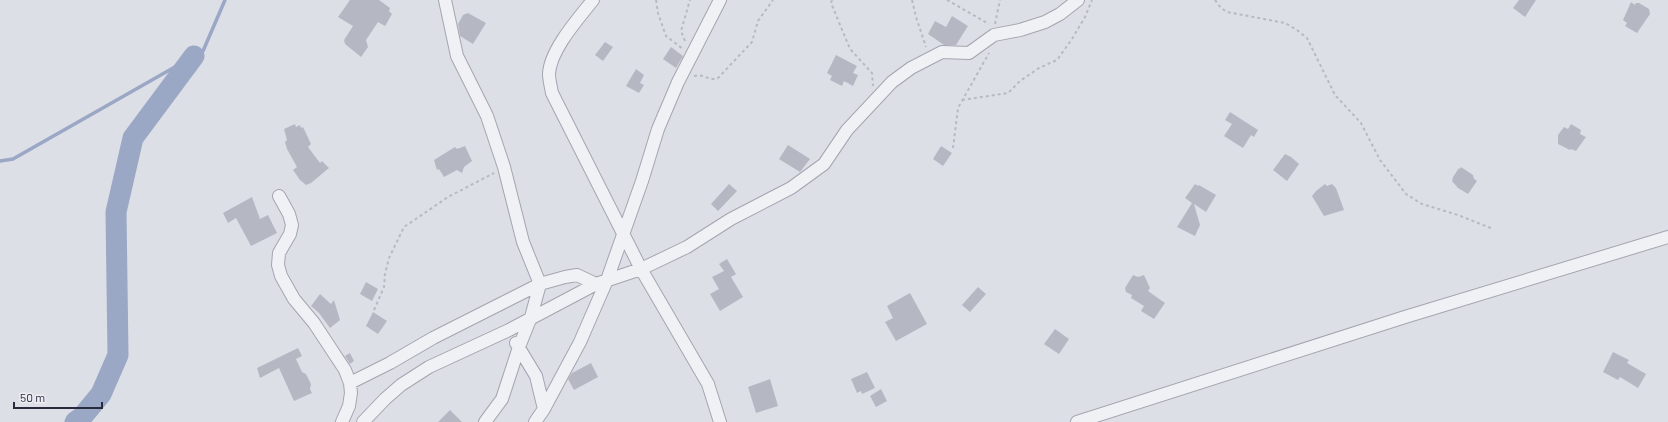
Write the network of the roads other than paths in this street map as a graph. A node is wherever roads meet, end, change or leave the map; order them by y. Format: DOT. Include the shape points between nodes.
graph roads {
  1 [pos="445,0"];
  2 [pos="592,0"];
  3 [pos="720,0"];
  4 [pos="1078,0"];
  5 [pos="279,196"];
  6 [pos="624,233"];
  7 [pos="1668,237"];
  8 [pos="641,269"];
  9 [pos="602,282"];
  10 [pos="540,284"];
  11 [pos="531,317"];
  12 [pos="509,330"];
  13 [pos="518,347"];
  14 [pos="350,383"];
  15 [pos="544,409"];
  16 [pos="342,422"];
  17 [pos="363,422"];
  18 [pos="485,422"];
  19 [pos="534,422"];
  20 [pos="720,422"];
  21 [pos="1077,422"];
  1 -- 10 [label="street" via="457,56 487,116 504,167 523,242"];
  2 -- 6 [label="street" via="554,57 549,74 552,92"];
  3 -- 6 [label="street" via="678,82 658,129"];
  4 -- 8 [label="street" via="1045,22 994,35 969,53 942,52 910,68 892,82 847,130 824,164 791,188 731,219 687,247"];
  5 -- 14 [label="street" via="292,225 279,253 278,265 281,276 294,299 346,370"];
  6 -- 8 [label="street"];
  6 -- 9 [label="street"];
  7 -- 21 [label="street"];
  8 -- 9 [label="street"];
  8 -- 20 [label="street" via="708,384"];
  9 -- 10 [label="street" via="577,275"];
  9 -- 11 [label="street"];
  9 -- 15 [label="street" via="580,342"];
  10 -- 11 [label="street"];
  10 -- 14 [label="street"];
  11 -- 12 [label="street"];
  11 -- 13 [label="street"];
  12 -- 13 [label="street"];
  12 -- 17 [label="street" via="429,367 401,385"];
  13 -- 15 [label="street" via="536,376"];
  13 -- 18 [label="street" via="502,398"];
  14 -- 16 [label="street" via="349,406"];
  15 -- 19 [label="street"];
}
